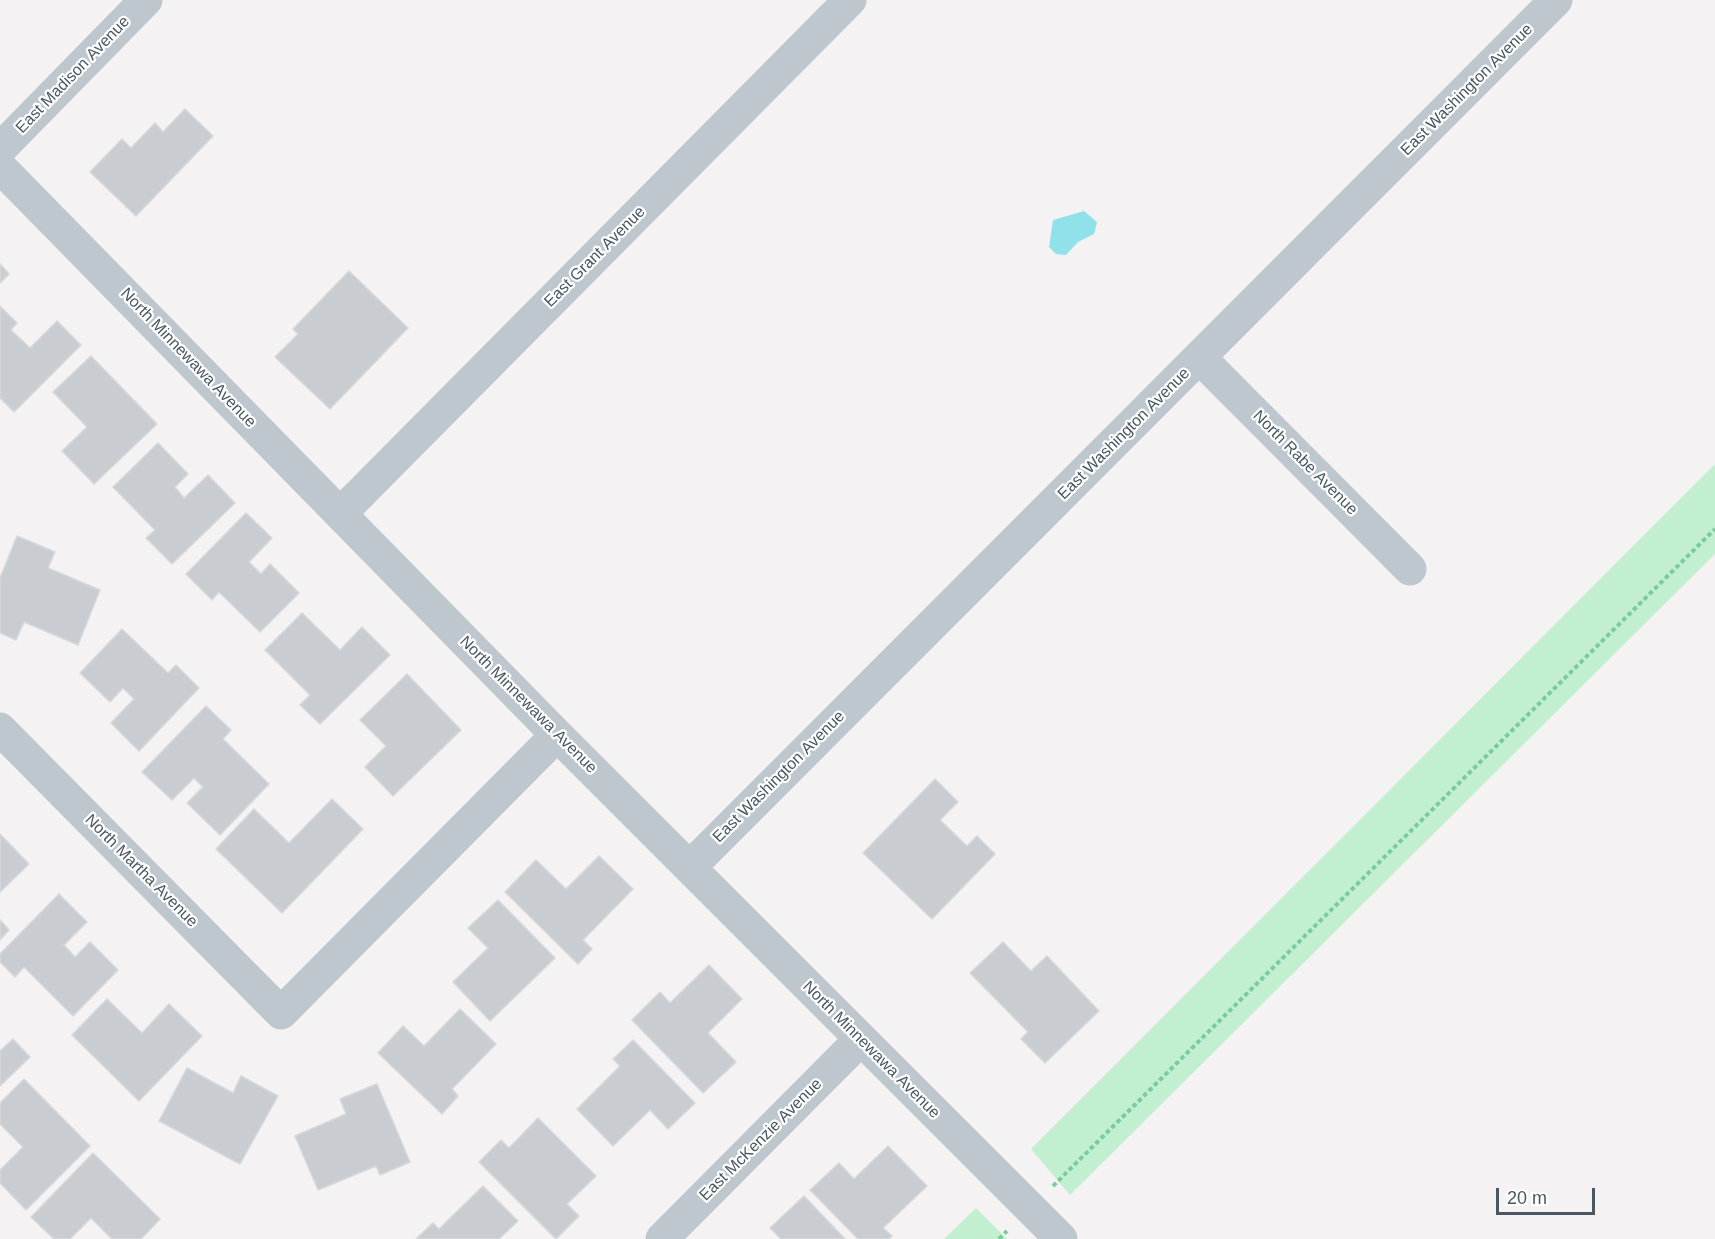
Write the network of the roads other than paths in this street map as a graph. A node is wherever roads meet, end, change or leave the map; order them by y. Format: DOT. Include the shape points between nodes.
graph roads {
  1 [pos="146,0"];
  2 [pos="850,0"];
  3 [pos="1556,0"];
  4 [pos="0,149"];
  5 [pos="0,167"];
  6 [pos="1200,358"];
  7 [pos="340,514"];
  8 [pos="1410,569"];
  9 [pos="0,729"];
  10 [pos="557,735"];
  11 [pos="690,867"];
  12 [pos="860,1040"];
  13 [pos="662,1239"];
  14 [pos="1061,1239"];
  1 -- 4 [label="street, East Madison Avenue"];
  2 -- 7 [label="street, East Grant Avenue"];
  3 -- 6 [label="street, East Washington Avenue"];
  5 -- 7 [label="street, North Minnewawa Avenue"];
  6 -- 8 [label="street, North Rabe Avenue"];
  6 -- 11 [label="street, East Washington Avenue"];
  7 -- 10 [label="street, North Minnewawa Avenue"];
  9 -- 10 [label="street, North Martha Avenue" via="282,1013"];
  10 -- 11 [label="street, North Minnewawa Avenue"];
  11 -- 12 [label="street, North Minnewawa Avenue"];
  12 -- 13 [label="street, East McKenzie Avenue"];
  12 -- 14 [label="street, North Minnewawa Avenue"];
}
